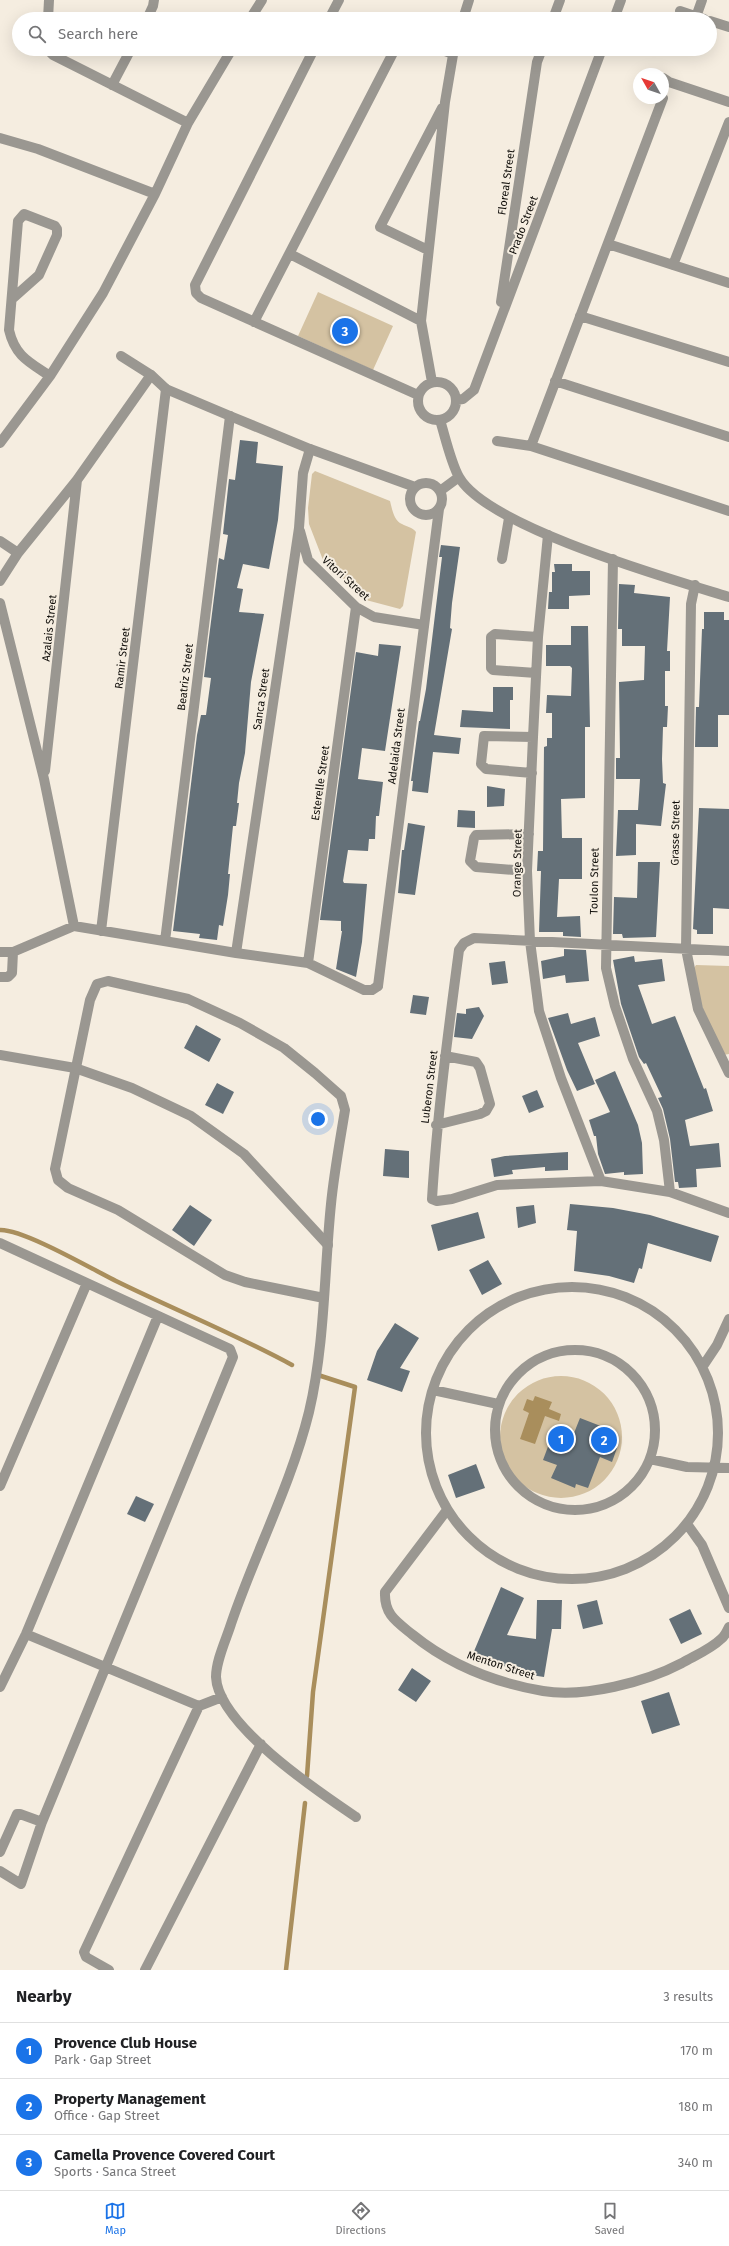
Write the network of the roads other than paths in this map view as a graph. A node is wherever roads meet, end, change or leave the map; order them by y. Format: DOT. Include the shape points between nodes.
graph roads {
  1 [pos="49,0"];
  2 [pos="154,0"];
  3 [pos="262,0"];
  4 [pos="338,0"];
  5 [pos="469,0"];
  6 [pos="560,0"];
  7 [pos="621,0"];
  8 [pos="702,0"];
  9 [pos="680,11"];
  10 [pos="48,12"];
  11 [pos="150,12"];
  12 [pos="254,12"];
  13 [pos="332,12"];
  14 [pos="465,12"];
  15 [pos="556,12"];
  16 [pos="617,12"];
  17 [pos="683,12"];
  18 [pos="701,12"];
  19 [pos="717,23"];
  20 [pos="729,27"];
  21 [pos="57,56"];
  22 [pos="127,56"];
  23 [pos="228,56"];
  24 [pos="310,56"];
  25 [pos="390,56"];
  26 [pos="452,56"];
  27 [pos="540,56"];
  28 [pos="599,56"];
  29 [pos="669,81"];
  30 [pos="112,85"];
  31 [pos="445,102"];
  32 [pos="729,102"];
  33 [pos="661,104"];
  34 [pos="729,122"];
  35 [pos="188,123"];
  36 [pos="0,138"];
  37 [pos="156,194"];
  38 [pos="608,244"];
  39 [pos="428,250"];
  40 [pos="290,254"];
  41 [pos="673,265"];
  42 [pos="729,283"];
  43 [pos="12,299"];
  44 [pos="580,316"];
  45 [pos="499,320"];
  46 [pos="421,321"];
  47 [pos="254,322"];
  48 [pos="121,356"];
  49 [pos="729,362"];
  50 [pos="151,375"];
  51 [pos="50,376"];
  52 [pos="555,381"];
  53 [pos="432,382"];
  54 [pos="166,389"];
  55 [pos="418,395"];
  56 [pos="456,400"];
  57 [pos="230,416"];
  58 [pos="440,420"];
  59 [pos="729,437"];
  60 [pos="1,440"];
  61 [pos="497,441"];
  62 [pos="531,446"];
  63 [pos="310,449"];
  64 [pos="459,477"];
  65 [pos="78,480"];
  66 [pos="415,487"];
  67 [pos="440,491"];
  68 [pos="439,508"];
  69 [pos="729,511"];
  70 [pos="509,518"];
  71 [pos="299,528"];
  72 [pos="548,535"];
  73 [pos="0,541"];
  74 [pos="18,553"];
  75 [pos="502,559"];
  76 [pos="613,560"];
  77 [pos="0,581"];
  78 [pos="695,585"];
  79 [pos="729,597"];
  80 [pos="0,603"];
  81 [pos="356,607"];
  82 [pos="424,625"];
  83 [pos="538,637"];
  84 [pos="536,673"];
  85 [pos="533,738"];
  86 [pos="532,773"];
  87 [pos="44,779"];
  88 [pos="529,834"];
  89 [pos="527,871"];
  90 [pos="74,926"];
  91 [pos="101,931"];
  92 [pos="165,940"];
  93 [pos="530,941"];
  94 [pos="605,945"];
  95 [pos="686,949"];
  96 [pos="729,951"];
  97 [pos="0,952"];
  98 [pos="13,952"];
  99 [pos="236,953"];
  100 [pos="308,963"];
  101 [pos="0,977"];
  102 [pos="0,1056"];
  103 [pos="445,1056"];
  104 [pos="75,1068"];
  105 [pos="729,1073"];
  106 [pos="436,1125"];
  107 [pos="600,1181"];
  108 [pos="670,1192"];
  109 [pos="729,1213"];
  110 [pos="0,1243"];
  111 [pos="328,1245"];
  112 [pos="87,1283"];
  113 [pos="324,1298"];
  114 [pos="158,1316"];
  115 [pos="729,1319"];
  116 [pos="703,1366"];
  117 [pos="433,1390"];
  118 [pos="498,1404"];
  119 [pos="650,1459"];
  120 [pos="714,1468"];
  121 [pos="729,1468"];
  122 [pos="0,1486"];
  123 [pos="446,1510"];
  124 [pos="687,1524"];
  125 [pos="729,1608"];
  126 [pos="729,1627"];
  127 [pos="26,1634"];
  128 [pos="106,1667"];
  129 [pos="0,1687"];
  130 [pos="222,1697"];
  131 [pos="199,1706"];
  132 [pos="261,1744"];
  133 [pos="356,1817"];
  134 [pos="42,1822"];
  135 [pos="0,1852"];
  136 [pos="0,1871"];
  137 [pos="109,1970"];
  138 [pos="145,1970"];
  1 -- 10 [label="street"];
  2 -- 11 [label="street"];
  3 -- 12 [label="street"];
  4 -- 13 [label="street"];
  5 -- 14 [label="street"];
  6 -- 15 [label="street"];
  7 -- 16 [label="street"];
  8 -- 18 [label="street"];
  9 -- 17 [label="street"];
  19 -- 20 [label="street"];
  21 -- 30 [label="street"];
  22 -- 30 [label="street"];
  23 -- 35 [label="street"];
  24 -- 47 [label="street" via="195,285 196,293 201,298"];
  25 -- 40 [label="street"];
  26 -- 31 [label="street"];
  27 -- 45 [label="street, Floreal Street"];
  28 -- 45 [label="street, Prado Street"];
  29 -- 32 [label="street"];
  30 -- 35 [label="street"];
  31 -- 39 [label="street"];
  31 -- 39 [label="street" via="380,227"];
  33 -- 38 [label="street"];
  34 -- 41 [label="street"];
  35 -- 37 [label="street"];
  36 -- 37 [label="street" via="38,149"];
  37 -- 51 [label="street" via="103,293"];
  38 -- 41 [label="street"];
  38 -- 44 [label="street"];
  39 -- 46 [label="street"];
  40 -- 46 [label="street"];
  40 -- 47 [label="street"];
  41 -- 42 [label="street"];
  43 -- 43 [label="street" via="39,275 58,229 24,214 18,221"];
  43 -- 51 [label="street" via="9,330 12,340 20,356"];
  44 -- 49 [label="street"];
  44 -- 52 [label="street"];
  45 -- 56 [label="street, Prado Street" via="474,390 463,399"];
  46 -- 53 [label="street"];
  47 -- 55 [label="street"];
  48 -- 50 [label="street"];
  50 -- 54 [label="street"];
  50 -- 65 [label="street"];
  51 -- 60 [label="street"];
  52 -- 59 [label="street"];
  52 -- 62 [label="street"];
  53 -- 55 [label="street" via="426,384"];
  53 -- 56 [label="street" via="439,381 451,387"];
  54 -- 57 [label="street"];
  54 -- 91 [label="street, Ramir Street"];
  55 -- 58 [label="street" via="418,407 422,413 433,420"];
  56 -- 58 [label="street" via="452,413"];
  57 -- 63 [label="street"];
  57 -- 92 [label="street, Beatriz Street"];
  58 -- 64 [label="street"];
  61 -- 62 [label="street"];
  62 -- 69 [label="street"];
  63 -- 66 [label="street"];
  63 -- 71 [label="street, Sanca Street" via="303,473"];
  64 -- 67 [label="street"];
  64 -- 70 [label="street" via="482,500"];
  65 -- 74 [label="street"];
  65 -- 87 [label="street, Azalais Street"];
  66 -- 67 [label="street" via="422,483 431,484"];
  66 -- 68 [label="street" via="411,491 410,502 415,511 430,515"];
  67 -- 68 [label="street" via="442,500"];
  68 -- 82 [label="street, Adelaida Street"];
  70 -- 72 [label="street"];
  70 -- 75 [label="street"];
  71 -- 81 [label="street, Vitori Street" via="308,560"];
  71 -- 99 [label="street, Sanca Street"];
  72 -- 76 [label="street"];
  72 -- 83 [label="street, Orange Street"];
  73 -- 74 [label="street"];
  74 -- 77 [label="street"];
  76 -- 78 [label="street"];
  76 -- 94 [label="street, Toulon Street"];
  78 -- 79 [label="street"];
  78 -- 95 [label="street, Grasse Street" via="692,604"];
  80 -- 87 [label="street"];
  81 -- 82 [label="street, Vitori Street" via="374,616"];
  81 -- 100 [label="street, Esterelle Street"];
  82 -- 100 [label="street, Adelaida Street" via="378,986 372,990 364,990"];
  83 -- 84 [label="street, Orange Street"];
  83 -- 84 [label="street" via="495,634 491,637 493,670"];
  84 -- 85 [label="street, Orange Street"];
  85 -- 86 [label="street, Orange Street"];
  85 -- 86 [label="street" via="484,736 481,764 486,769"];
  86 -- 88 [label="street, Orange Street"];
  87 -- 90 [label="street"];
  88 -- 89 [label="street, Orange Street"];
  88 -- 89 [label="street" via="476,835 470,861 476,867"];
  89 -- 93 [label="street, Orange Street"];
  90 -- 91 [label="street"];
  90 -- 98 [label="street"];
  91 -- 92 [label="street"];
  92 -- 99 [label="street"];
  93 -- 94 [label="street, Luberon Street"];
  93 -- 103 [label="street, Luberon Street" via="474,938 464,942 459,950"];
  93 -- 107 [label="street, Orange Street" via="539,1012"];
  94 -- 95 [label="street, Luberon Street"];
  94 -- 108 [label="street, Toulon Street" via="606,968 615,1006 633,1059 657,1110 666,1153"];
  95 -- 96 [label="street, Luberon Street"];
  95 -- 105 [label="street, Grasse Street" via="698,1009"];
  97 -- 98 [label="street"];
  98 -- 101 [label="street" via="12,973 8,977"];
  99 -- 100 [label="street"];
  102 -- 104 [label="street"];
  103 -- 106 [label="street, Luberon Street"];
  103 -- 106 [label="street" via="476,1062 490,1104 486,1111 480,1114"];
  104 -- 111 [label="street" via="132,1088 191,1116 244,1154"];
  104 -- 111 [label="street" via="90,1000 97,984 108,981 188,999 240,1023 284,1048 341,1096 345,1110 331,1202"];
  104 -- 113 [label="street" via="55,1169 58,1180 68,1188 118,1210 225,1275 245,1282"];
  106 -- 107 [label="street, Luberon Street" via="432,1199 437,1201 497,1185"];
  107 -- 108 [label="street, Luberon Street"];
  108 -- 109 [label="street, Luberon Street"];
  110 -- 112 [label="street"];
  111 -- 113 [label="street"];
  112 -- 114 [label="street"];
  112 -- 122 [label="street"];
  113 -- 130 [label="street" via="309,1412 286,1481 240,1597 220,1660 216,1678"];
  114 -- 127 [label="street"];
  114 -- 128 [label="street" via="230,1349 233,1357"];
  115 -- 116 [label="street" via="717,1345"];
  116 -- 117 [label="street" via="692,1347 678,1331 644,1305 603,1290 560,1287 518,1298 481,1320 451,1351"];
  116 -- 120 [label="street" via="713,1392 719,1426"];
  117 -- 118 [label="street"];
  117 -- 123 [label="street" via="427,1427 429,1464"];
  118 -- 119 [label="street" via="494,1430 498,1455 504,1467 510,1478 528,1496 552,1508 577,1510 603,1505 625,1493 635,1483"];
  118 -- 119 [label="street" via="510,1382 532,1362 548,1354 572,1349 596,1352 618,1361 636,1377 649,1398 655,1422 655,1441"];
  119 -- 120 [label="street" via="687,1468"];
  120 -- 121 [label="street"];
  120 -- 124 [label="street" via="708,1488"];
  123 -- 124 [label="street" via="462,1530 491,1555 525,1573 550,1579 576,1580 626,1570 649,1558 669,1543"];
  123 -- 126 [label="street, Menton Street" via="385,1592 384,1604 390,1616 434,1652 471,1669 544,1691 579,1692 610,1687 671,1668 722,1639"];
  124 -- 125 [label="street" via="702,1545"];
  127 -- 128 [label="street"];
  127 -- 129 [label="street"];
  128 -- 131 [label="street"];
  128 -- 134 [label="street"];
  130 -- 131 [label="street"];
  130 -- 132 [label="street" via="239,1722"];
  131 -- 137 [label="street" via="84,1952 86,1957"];
  132 -- 133 [label="street" via="311,1787"];
  132 -- 138 [label="street"];
  134 -- 135 [label="street" via="16,1814"];
  134 -- 136 [label="street" via="21,1884"];
}
